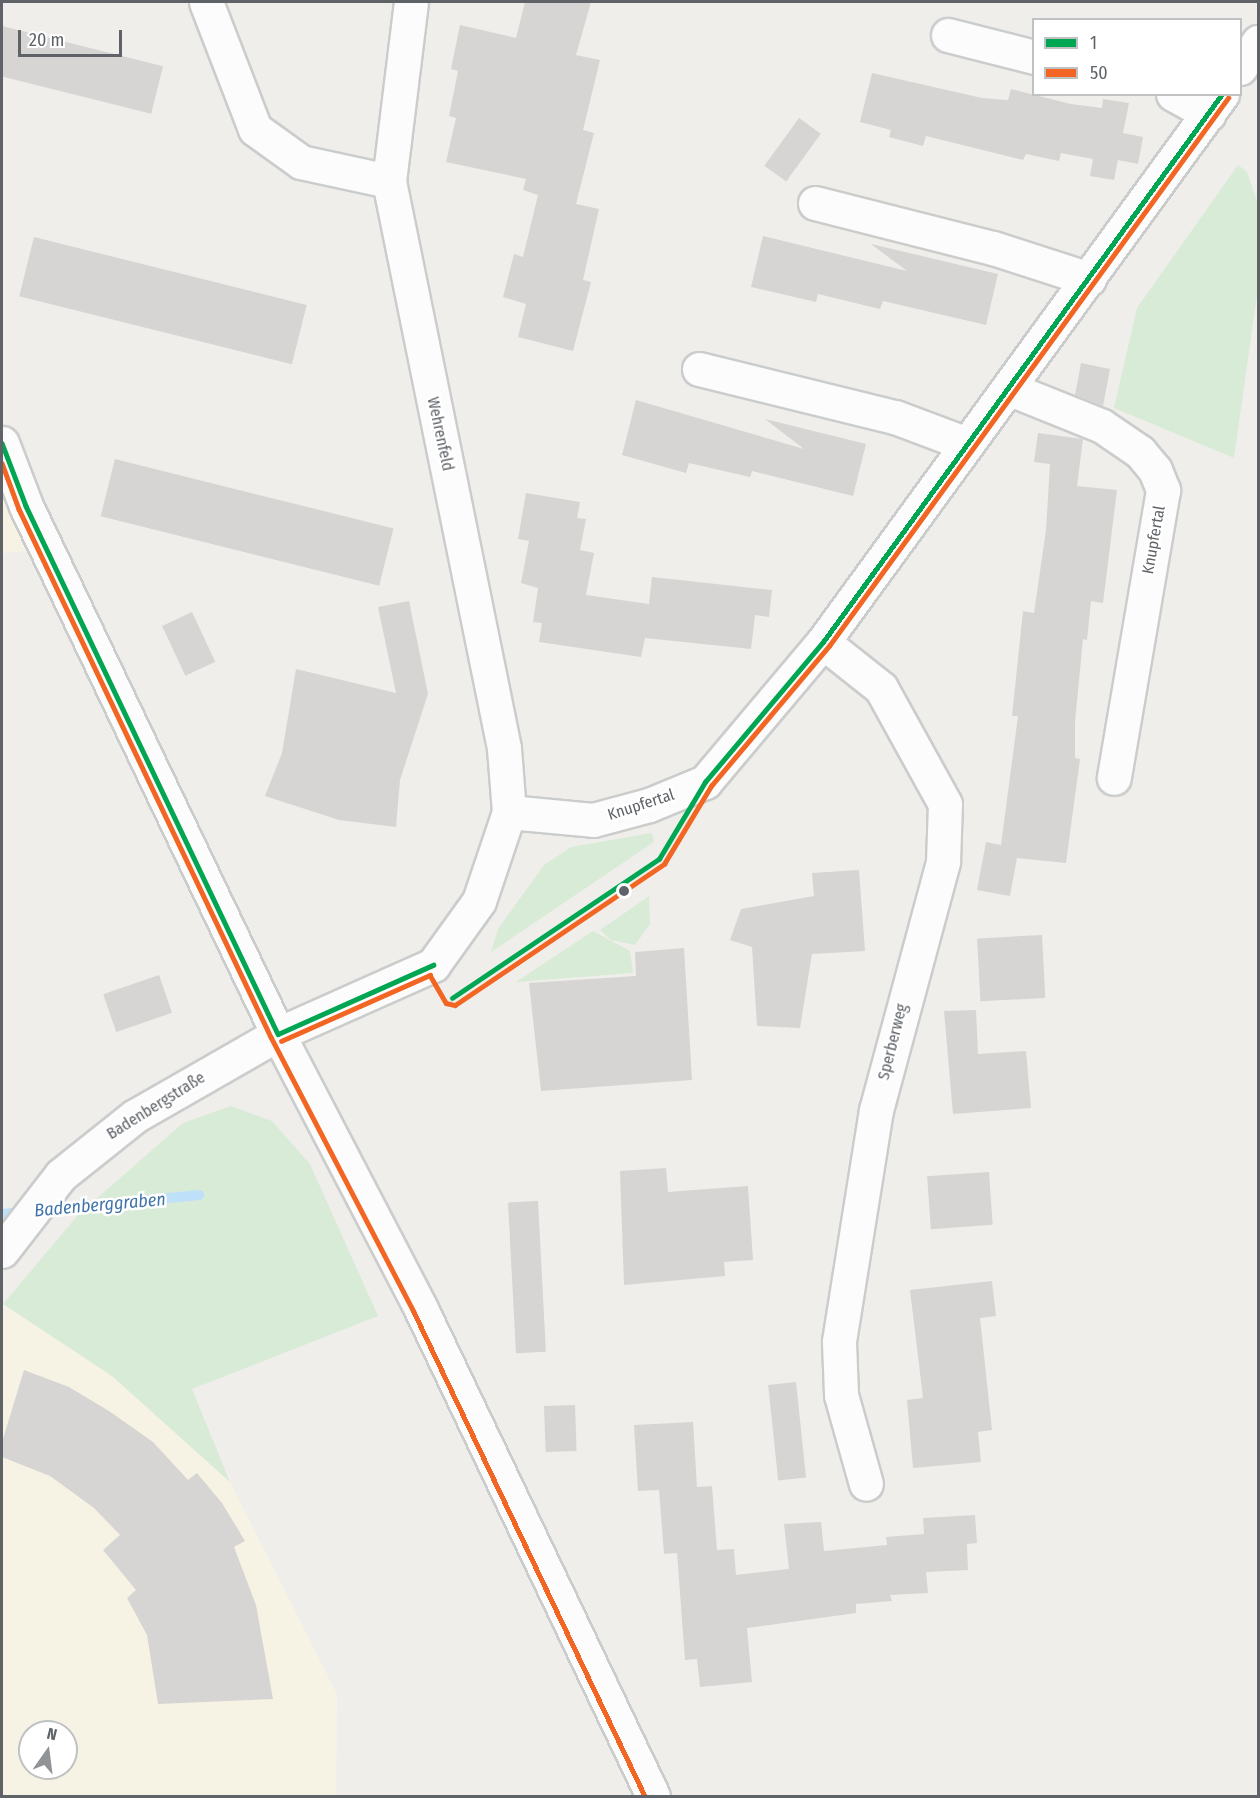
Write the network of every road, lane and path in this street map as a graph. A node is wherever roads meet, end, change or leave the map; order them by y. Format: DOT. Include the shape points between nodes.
graph roads {
  1 [pos="206,2"];
  2 [pos="411,2"];
  3 [pos="948,35"];
  4 [pos="1258,42"];
  5 [pos="1032,56"];
  6 [pos="1242,65"];
  7 [pos="1181,96"];
  8 [pos="1215,104"];
  9 [pos="389,181"];
  10 [pos="815,203"];
  11 [pos="1089,279"];
  12 [pos="699,369"];
  13 [pos="1010,389"];
  14 [pos="2,443"];
  15 [pos="964,443"];
  16 [pos="823,642"];
  17 [pos="1114,778"];
  18 [pos="509,812"];
  19 [pos="278,1034"];
  20 [pos="10,1240"];
  21 [pos="866,1484"];
  22 [pos="653,1797"];
  1 -- 9 [label="street" via="255,129 302,162"];
  2 -- 9 [label="street, Wehrenfeld"];
  3 -- 5 [label="street"];
  4 -- 6 [label="street"];
  7 -- 8 [label="street, Knupfertal"];
  8 -- 11 [label="street, Knupfertal"];
  9 -- 18 [label="street, Wehrenfeld" via="504,748"];
  10 -- 11 [label="street" via="993,248"];
  11 -- 13 [label="street, Knupfertal"];
  12 -- 15 [label="street" via="895,417"];
  13 -- 15 [label="street, Knupfertal"];
  13 -- 17 [label="street, Knupfertal" via="1102,426 1140,452 1155,470 1163,490"];
  14 -- 19 [label="street" via="26,507"];
  15 -- 16 [label="street, Knupfertal"];
  16 -- 18 [label="street, Knupfertal" via="705,782 649,805 593,820"];
  16 -- 21 [label="street, Sperberweg" via="881,688 945,804 943,862 876,1110 839,1342 841,1395"];
  18 -- 19 [label="street, Wehrenfeld" via="479,901 433,965"];
  19 -- 20 [label="street, Badenbergstraße" via="135,1116 61,1175"];
  19 -- 22 [label="street" via="421,1309"];
}
